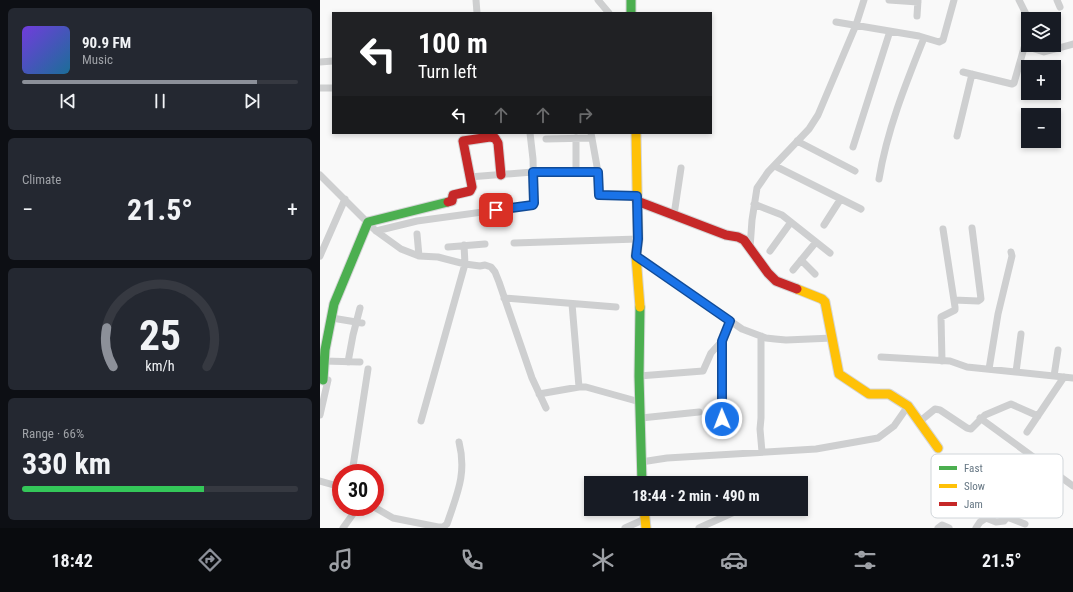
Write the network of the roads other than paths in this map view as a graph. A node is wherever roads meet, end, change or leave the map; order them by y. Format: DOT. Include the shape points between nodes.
graph roads {
  1 [pos="476,0"];
  2 [pos="598,0"];
  3 [pos="631,0"];
  4 [pos="864,0"];
  5 [pos="889,0"];
  6 [pos="954,0"];
  7 [pos="1019,0"];
  8 [pos="1057,0"];
  9 [pos="918,1"];
  10 [pos="1060,7"];
  11 [pos="477,12"];
  12 [pos="608,12"];
  13 [pos="631,12"];
  14 [pos="1025,12"];
  15 [pos="916,16"];
  16 [pos="836,22"];
  17 [pos="856,25"];
  18 [pos="890,31"];
  19 [pos="924,38"];
  20 [pos="1073,44"];
  21 [pos="1061,47"];
  22 [pos="1023,52"];
  23 [pos="332,61"];
  24 [pos="320,62"];
  25 [pos="963,72"];
  26 [pos="972,74"];
  27 [pos="320,88"];
  28 [pos="332,88"];
  29 [pos="530,134"];
  30 [pos="636,134"];
  31 [pos="591,136"];
  32 [pos="958,136"];
  33 [pos="576,138"];
  34 [pos="546,139"];
  35 [pos="797,141"];
  36 [pos="853,147"];
  37 [pos="775,166"];
  38 [pos="681,168"];
  39 [pos="576,171"];
  40 [pos="855,171"];
  41 [pos="533,172"];
  42 [pos="598,172"];
  43 [pos="320,175"];
  44 [pos="501,175"];
  45 [pos="469,177"];
  46 [pos="879,179"];
  47 [pos="637,198"];
  48 [pos="345,200"];
  49 [pos="840,200"];
  50 [pos="754,204"];
  51 [pos="861,209"];
  52 [pos="674,215"];
  53 [pos="368,222"];
  54 [pos="791,222"];
  55 [pos="824,225"];
  56 [pos="972,228"];
  57 [pos="944,229"];
  58 [pos="376,231"];
  59 [pos="417,234"];
  60 [pos="638,239"];
  61 [pos="816,242"];
  62 [pos="514,243"];
  63 [pos="485,244"];
  64 [pos="464,246"];
  65 [pos="448,247"];
  66 [pos="750,248"];
  67 [pos="770,251"];
  68 [pos="1011,252"];
  69 [pos="830,253"];
  70 [pos="320,256"];
  71 [pos="419,256"];
  72 [pos="636,256"];
  73 [pos="801,260"];
  74 [pos="465,264"];
  75 [pos="793,270"];
  76 [pos="815,274"];
  77 [pos="504,298"];
  78 [pos="954,300"];
  79 [pos="572,304"];
  80 [pos="616,307"];
  81 [pos="360,308"];
  82 [pos="332,318"];
  83 [pos="730,321"];
  84 [pos="359,322"];
  85 [pos="1022,334"];
  86 [pos="761,336"];
  87 [pos="833,338"];
  88 [pos="722,341"];
  89 [pos="1058,350"];
  90 [pos="881,357"];
  91 [pos="942,360"];
  92 [pos="324,361"];
  93 [pos="348,362"];
  94 [pos="360,362"];
  95 [pos="368,369"];
  96 [pos="989,369"];
  97 [pos="1016,372"];
  98 [pos="639,376"];
  99 [pos="1054,376"];
  100 [pos="1064,377"];
  101 [pos="1073,378"];
  102 [pos="322,380"];
  103 [pos="579,387"];
  104 [pos="539,394"];
  105 [pos="640,402"];
  106 [pos="908,406"];
  107 [pos="546,408"];
  108 [pos="699,412"];
  109 [pos="320,415"];
  110 [pos="1038,416"];
  111 [pos="641,418"];
  112 [pos="980,418"];
  113 [pos="421,421"];
  114 [pos="920,422"];
  115 [pos="722,428"];
  116 [pos="1027,432"];
  117 [pos="459,442"];
  118 [pos="938,448"];
  119 [pos="762,452"];
  120 [pos="1028,454"];
  121 [pos="641,462"];
  122 [pos="353,464"];
  123 [pos="642,476"];
  124 [pos="1063,479"];
  125 [pos="320,481"];
  126 [pos="332,484"];
  127 [pos="1073,486"];
  128 [pos="384,513"];
  129 [pos="352,516"];
  130 [pos="726,516"];
  131 [pos="986,518"];
  132 [pos="986,518"];
  133 [pos="1006,518"];
  134 [pos="1010,518"];
  135 [pos="646,523"];
  136 [pos="1025,524"];
  137 [pos="408,525"];
  138 [pos="344,528"];
  139 [pos="625,528"];
  140 [pos="699,528"];
  141 [pos="938,528"];
  142 [pos="949,528"];
  143 [pos="976,528"];
  1 -- 11 [label="street"];
  2 -- 12 [label="street"];
  3 -- 13 [label="street"];
  4 -- 17 [label="street"];
  5 -- 9 [label="street"];
  6 -- 19 [label="street" via="943,40 939,42"];
  7 -- 14 [label="street"];
  8 -- 10 [label="street"];
  9 -- 15 [label="street"];
  16 -- 17 [label="street"];
  17 -- 18 [label="street"];
  17 -- 35 [label="street" via="818,115"];
  18 -- 19 [label="street"];
  18 -- 36 [label="street"];
  19 -- 46 [label="street" via="901,97"];
  20 -- 21 [label="street"];
  22 -- 26 [label="street" via="1012,84"];
  23 -- 24 [label="street"];
  25 -- 26 [label="street"];
  26 -- 32 [label="street"];
  27 -- 28 [label="street"];
  29 -- 41 [label="street"];
  30 -- 47 [label="street"];
  31 -- 33 [label="street"];
  31 -- 42 [label="street"];
  33 -- 34 [label="street"];
  33 -- 39 [label="street"];
  35 -- 37 [label="street"];
  35 -- 40 [label="street"];
  37 -- 49 [label="street"];
  37 -- 50 [label="street" via="757,188"];
  38 -- 52 [label="street"];
  39 -- 41 [label="street"];
  39 -- 42 [label="street"];
  41 -- 44 [label="street"];
  41 -- 58 [label="street" via="533,205 417,221"];
  42 -- 47 [label="street" via="599,195"];
  43 -- 48 [label="street"];
  44 -- 45 [label="street"];
  44 -- 45 [label="street" via="498,143 495,138 490,137 463,141"];
  45 -- 53 [label="street" via="472,187 470,191 453,195 452,201"];
  47 -- 52 [label="street"];
  47 -- 60 [label="street"];
  48 -- 53 [label="street"];
  48 -- 70 [label="street"];
  49 -- 51 [label="street"];
  49 -- 55 [label="street"];
  50 -- 54 [label="street" via="772,210"];
  50 -- 66 [label="street"];
  52 -- 66 [label="street" via="726,235 738,237"];
  53 -- 58 [label="street"];
  53 -- 82 [label="street" via="337,296"];
  54 -- 61 [label="street"];
  54 -- 67 [label="street"];
  56 -- 78 [label="street" via="981,299"];
  57 -- 78 [label="street"];
  58 -- 71 [label="street" via="401,250"];
  59 -- 71 [label="street"];
  60 -- 62 [label="street"];
  60 -- 72 [label="street"];
  61 -- 69 [label="street"];
  61 -- 73 [label="street"];
  63 -- 64 [label="street"];
  64 -- 65 [label="street"];
  64 -- 74 [label="street"];
  66 -- 87 [label="street" via="776,281 825,302"];
  68 -- 96 [label="street"];
  71 -- 74 [label="street" via="438,257"];
  72 -- 83 [label="street"];
  72 -- 98 [label="street" via="640,314"];
  73 -- 75 [label="street"];
  73 -- 76 [label="street"];
  74 -- 77 [label="street" via="491,267"];
  74 -- 113 [label="street"];
  77 -- 79 [label="street"];
  77 -- 104 [label="street"];
  78 -- 91 [label="street" via="955,310 942,317"];
  79 -- 80 [label="street"];
  79 -- 103 [label="street"];
  81 -- 84 [label="street"];
  82 -- 84 [label="street"];
  82 -- 92 [label="street"];
  83 -- 86 [label="street"];
  83 -- 88 [label="street"];
  84 -- 93 [label="street"];
  85 -- 97 [label="street"];
  86 -- 87 [label="street" via="786,340"];
  86 -- 119 [label="street"];
  87 -- 106 [label="street" via="839,374 869,394 889,394"];
  88 -- 98 [label="street" via="711,353 703,371"];
  88 -- 115 [label="street"];
  89 -- 99 [label="street"];
  90 -- 91 [label="street"];
  91 -- 96 [label="street" via="967,367"];
  92 -- 93 [label="street"];
  92 -- 102 [label="street"];
  93 -- 94 [label="street"];
  95 -- 122 [label="street"];
  96 -- 97 [label="street"];
  97 -- 99 [label="street"];
  98 -- 105 [label="street"];
  99 -- 100 [label="street"];
  100 -- 101 [label="street"];
  100 -- 110 [label="street"];
  102 -- 109 [label="street" via="328,380"];
  103 -- 104 [label="street"];
  103 -- 105 [label="street"];
  104 -- 107 [label="street"];
  105 -- 111 [label="street"];
  106 -- 114 [label="street"];
  106 -- 119 [label="street" via="894,426 878,438 816,449"];
  108 -- 111 [label="street"];
  110 -- 112 [label="street" via="1012,404"];
  110 -- 116 [label="street"];
  111 -- 121 [label="street"];
  112 -- 114 [label="street" via="971,428 967,428 935,409"];
  112 -- 120 [label="street"];
  114 -- 118 [label="street"];
  117 -- 137 [label="street" via="463,462 460,486 446,524 443,527"];
  119 -- 121 [label="street"];
  121 -- 123 [label="street"];
  124 -- 127 [label="street"];
  125 -- 126 [label="street"];
  128 -- 137 [label="street"];
  129 -- 138 [label="street"];
  130 -- 140 [label="street"];
  131 -- 133 [label="street" via="1002,522"];
  132 -- 143 [label="street"];
  134 -- 136 [label="street"];
  135 -- 139 [label="street"];
  141 -- 142 [label="street" via="942,525"];
}
